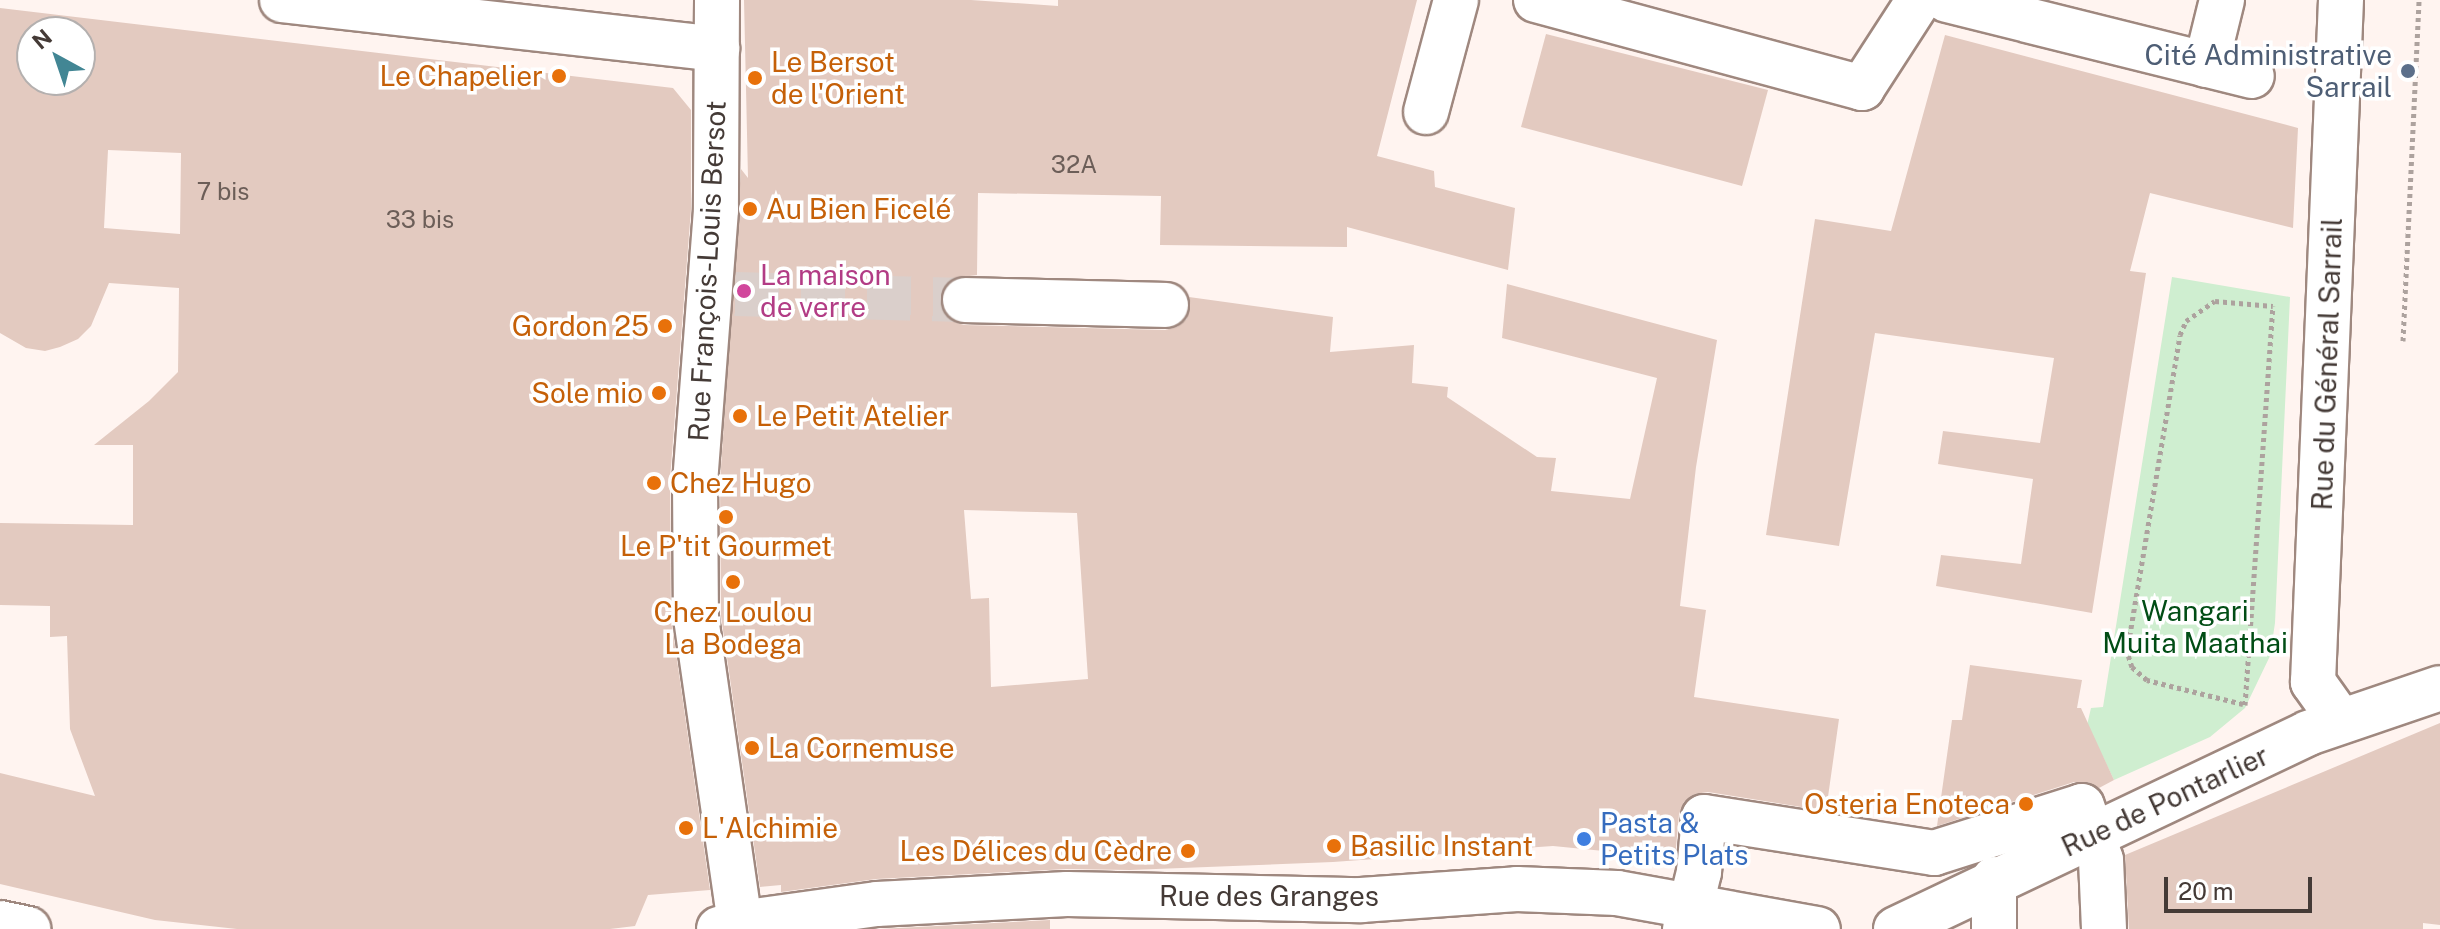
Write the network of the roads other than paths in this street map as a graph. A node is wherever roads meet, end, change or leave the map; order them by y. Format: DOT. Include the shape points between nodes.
graph roads {
  1 [pos="282,0"];
  2 [pos="717,0"];
  3 [pos="1456,0"];
  4 [pos="1536,0"];
  5 [pos="1919,0"];
  6 [pos="1947,0"];
  7 [pos="2222,0"];
  8 [pos="2341,0"];
  9 [pos="717,49"];
  10 [pos="2206,65"];
  11 [pos="2252,76"];
  12 [pos="1426,112"];
  13 [pos="965,300"];
  14 [pos="1166,305"];
  15 [pos="2440,688"];
  16 [pos="2340,720"];
  17 [pos="2093,836"];
  18 [pos="1994,879"];
  19 [pos="1423,912"];
  20 [pos="1689,917"];
  21 [pos="0,923"];
  22 [pos="730,926"];
  23 [pos="28,929"];
  24 [pos="1818,929"];
  25 [pos="1896,929"];
  26 [pos="1994,929"];
  27 [pos="2104,929"];
  1 -- 9 [label="street"];
  2 -- 9 [label="street, Rue François-Louis Bersot"];
  3 -- 12 [label="street"];
  4 -- 5 [label="street" via="1862,88"];
  6 -- 10 [label="street"];
  7 -- 10 [label="street"];
  8 -- 16 [label="street, Rue du Général Sarrail" via="2313,682"];
  9 -- 22 [label="street, Rue François-Louis Bersot" via="716,210 723,294 695,481 696,618"];
  10 -- 11 [label="street"];
  13 -- 14 [label="street"];
  15 -- 16 [label="street, Rue de Pontarlier"];
  16 -- 17 [label="street, Rue de Pontarlier"];
  17 -- 18 [label="street, Rue de Pontarlier"];
  17 -- 20 [label="street" via="2082,806 1934,853 1704,817"];
  17 -- 27 [label="street" via="2101,860"];
  18 -- 25 [label="street, Rue de Pontarlier"];
  18 -- 26 [label="street"];
  19 -- 20 [label="street, Rue des Granges" via="1517,889 1617,893"];
  19 -- 22 [label="street, Rue des Granges" via="1361,900 1067,894 877,904"];
  20 -- 24 [label="street, Rue des Granges"];
  21 -- 23 [label="street"];
}
